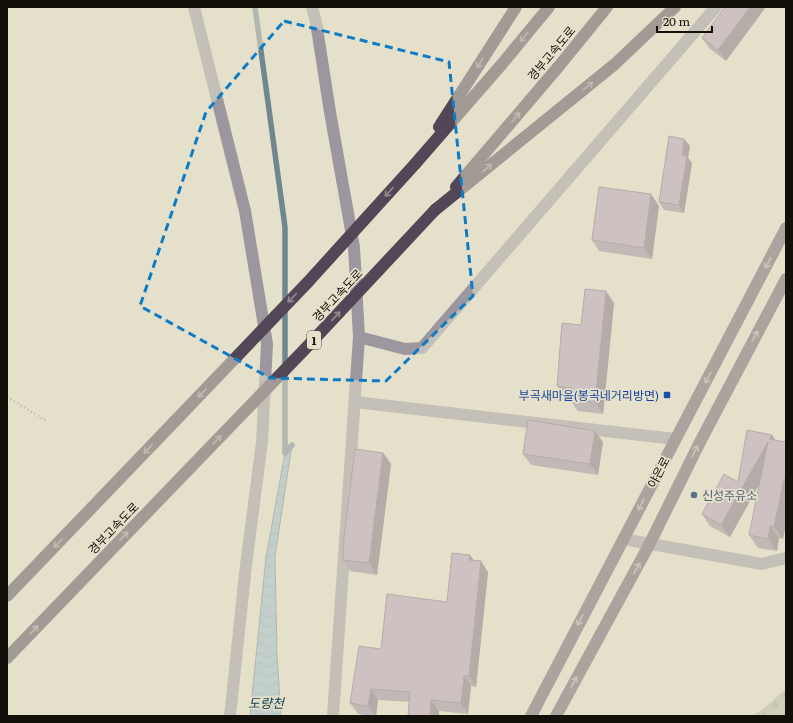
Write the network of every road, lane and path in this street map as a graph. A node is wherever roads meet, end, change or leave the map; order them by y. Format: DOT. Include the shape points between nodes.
graph roads {
  1 [pos="194,7"];
  2 [pos="312,7"];
  3 [pos="516,7"];
  4 [pos="549,7"];
  5 [pos="607,7"];
  6 [pos="675,7"];
  7 [pos="716,7"];
  8 [pos="415,164"];
  9 [pos="436,210"];
  10 [pos="786,228"];
  11 [pos="786,279"];
  12 [pos="359,337"];
  13 [pos="7,397"];
  14 [pos="355,402"];
  15 [pos="48,422"];
  16 [pos="675,439"];
  17 [pos="623,539"];
  18 [pos="649,545"];
  19 [pos="786,558"];
  20 [pos="7,596"];
  21 [pos="7,658"];
  22 [pos="230,716"];
  23 [pos="332,716"];
  24 [pos="531,716"];
  25 [pos="556,716"];
  1 -- 22 [label="street" via="245,211 267,344 262,442"];
  2 -- 12 [label="street" via="354,247"];
  3 -- 8 [label="highway, one-way"];
  4 -- 8 [label="highway, one-way"];
  9 -- 5 [label="highway, 경부고속도로 / 1, one-way"];
  9 -- 6 [label="highway, one-way" via="615,64"];
  7 -- 12 [label="street" via="422,348 405,349"];
  8 -- 20 [label="highway, one-way, bridge" via="308,282"];
  21 -- 9 [label="highway, 경부고속도로 / 1, one-way, bridge"];
  10 -- 16 [label="main road, 야은로, one-way"];
  18 -- 11 [label="main road, 야은로, one-way"];
  12 -- 14 [label="street"];
  13 -- 15 [label="path"];
  14 -- 16 [label="street"];
  14 -- 23 [label="street"];
  16 -- 17 [label="main road, 야은로, one-way"];
  17 -- 18 [label="street"];
  17 -- 24 [label="main road, 야은로, one-way"];
  18 -- 19 [label="street" via="762,564"];
  25 -- 18 [label="main road, 야은로, one-way"];
}
